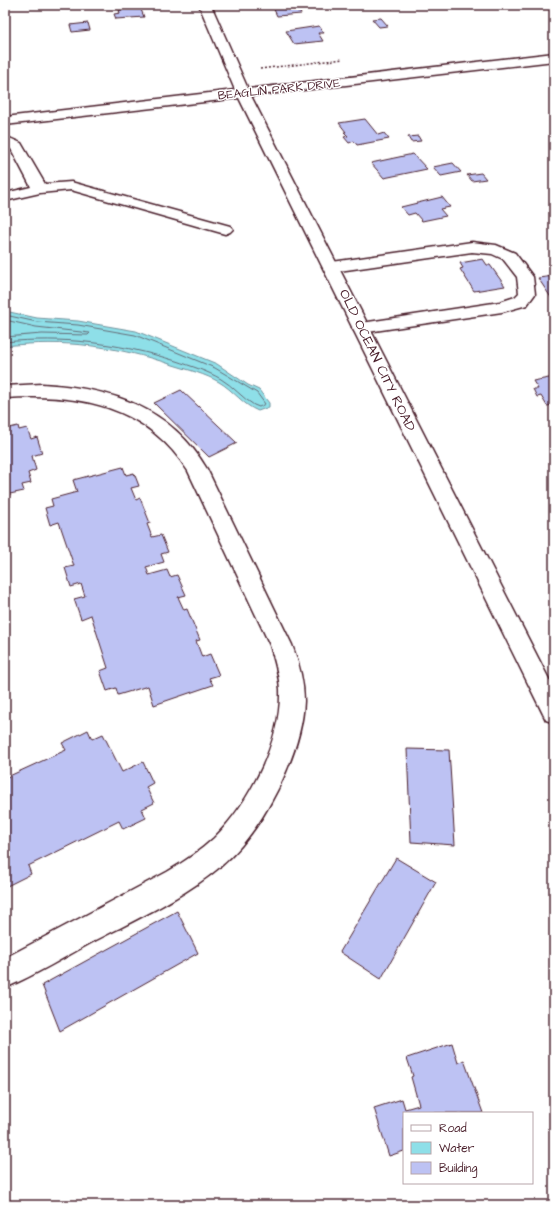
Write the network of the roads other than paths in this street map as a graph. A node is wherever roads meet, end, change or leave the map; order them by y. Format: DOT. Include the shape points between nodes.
graph roads {
  1 [pos="205,5"];
  2 [pos="554,57"];
  3 [pos="243,93"];
  4 [pos="5,121"];
  5 [pos="5,140"];
  6 [pos="40,189"];
  7 [pos="5,197"];
  8 [pos="225,229"];
  9 [pos="332,267"];
  10 [pos="361,328"];
  11 [pos="5,392"];
  12 [pos="554,713"];
  13 [pos="5,974"];
  1 -- 3 [label="main road, OLD OCEAN CITY ROAD"];
  2 -- 3 [label="main road, BEAGLIN PARK DRIVE"];
  3 -- 4 [label="main road, BEAGLIN PARK DRIVE"];
  3 -- 9 [label="main road, OLD OCEAN CITY ROAD"];
  5 -- 6 [label="main road" via="16,146"];
  6 -- 7 [label="main road"];
  6 -- 8 [label="main road" via="71,186"];
  9 -- 10 [label="main road, OLD OCEAN CITY ROAD"];
  9 -- 10 [label="main road" via="472,246 496,250 509,256 525,277 527,294 521,301 502,307"];
  10 -- 12 [label="main road, OLD OCEAN CITY ROAD"];
  11 -- 13 [label="main road" via="60,391 100,398 150,419 179,445 197,470 281,645 290,675 292,712 275,768 262,794 224,846 196,869 167,887"];
}
